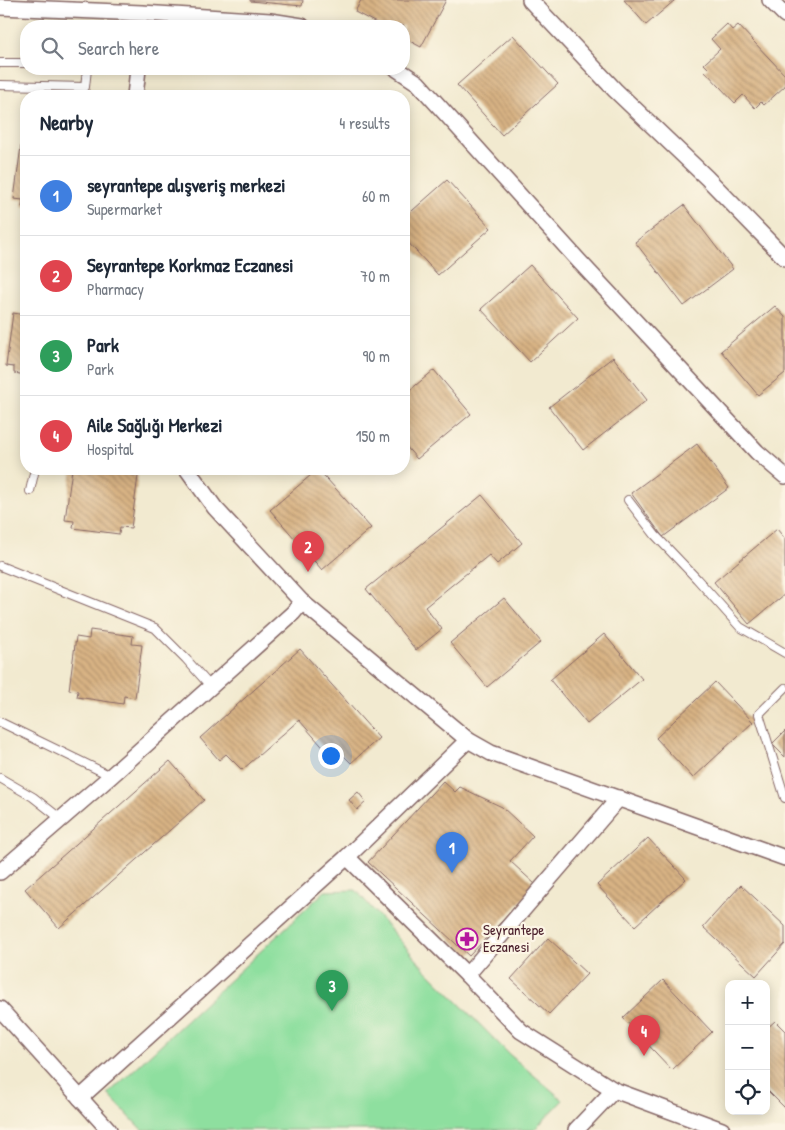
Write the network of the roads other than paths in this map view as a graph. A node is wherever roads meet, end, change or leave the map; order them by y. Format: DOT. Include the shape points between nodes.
graph roads {
  1 [pos="530,0"];
  2 [pos="770,0"];
  3 [pos="0,7"];
  4 [pos="785,15"];
  5 [pos="141,20"];
  6 [pos="0,62"];
  7 [pos="20,63"];
  8 [pos="86,75"];
  9 [pos="138,75"];
  10 [pos="406,75"];
  11 [pos="0,85"];
  12 [pos="136,90"];
  13 [pos="785,258"];
  14 [pos="34,475"];
  15 [pos="191,475"];
  16 [pos="785,476"];
  17 [pos="30,490"];
  18 [pos="628,500"];
  19 [pos="0,566"];
  20 [pos="302,602"];
  21 [pos="785,653"];
  22 [pos="211,688"];
  23 [pos="785,688"];
  24 [pos="0,722"];
  25 [pos="468,740"];
  26 [pos="112,776"];
  27 [pos="0,778"];
  28 [pos="619,798"];
  29 [pos="785,798"];
  30 [pos="61,819"];
  31 [pos="347,857"];
  32 [pos="785,858"];
  33 [pos="0,872"];
  34 [pos="466,975"];
  35 [pos="0,1009"];
  36 [pos="614,1090"];
  37 [pos="80,1098"];
  38 [pos="109,1130"];
  39 [pos="576,1130"];
  40 [pos="722,1130"];
  1 -- 13 [label="street" via="615,90"];
  2 -- 4 [label="street"];
  3 -- 5 [label="street"];
  6 -- 7 [label="lane"];
  8 -- 11 [label="lane" via="85,87"];
  9 -- 12 [label="street"];
  10 -- 16 [label="street" via="418,83 757,452"];
  14 -- 17 [label="lane"];
  15 -- 20 [label="street" via="215,508"];
  18 -- 21 [label="lane" via="655,535 740,627"];
  19 -- 22 [label="lane" via="155,628"];
  20 -- 22 [label="street"];
  20 -- 25 [label="street"];
  22 -- 26 [label="street"];
  23 -- 29 [label="lane" via="760,714"];
  24 -- 26 [label="lane"];
  25 -- 28 [label="street" via="491,753"];
  25 -- 31 [label="street"];
  26 -- 30 [label="street"];
  27 -- 30 [label="lane" via="33,797"];
  28 -- 32 [label="street"];
  28 -- 34 [label="street"];
  30 -- 33 [label="street"];
  31 -- 34 [label="street"];
  31 -- 37 [label="street"];
  34 -- 36 [label="street" via="521,1030"];
  35 -- 37 [label="street"];
  36 -- 39 [label="street"];
  36 -- 40 [label="street"];
  37 -- 38 [label="street"];
}
